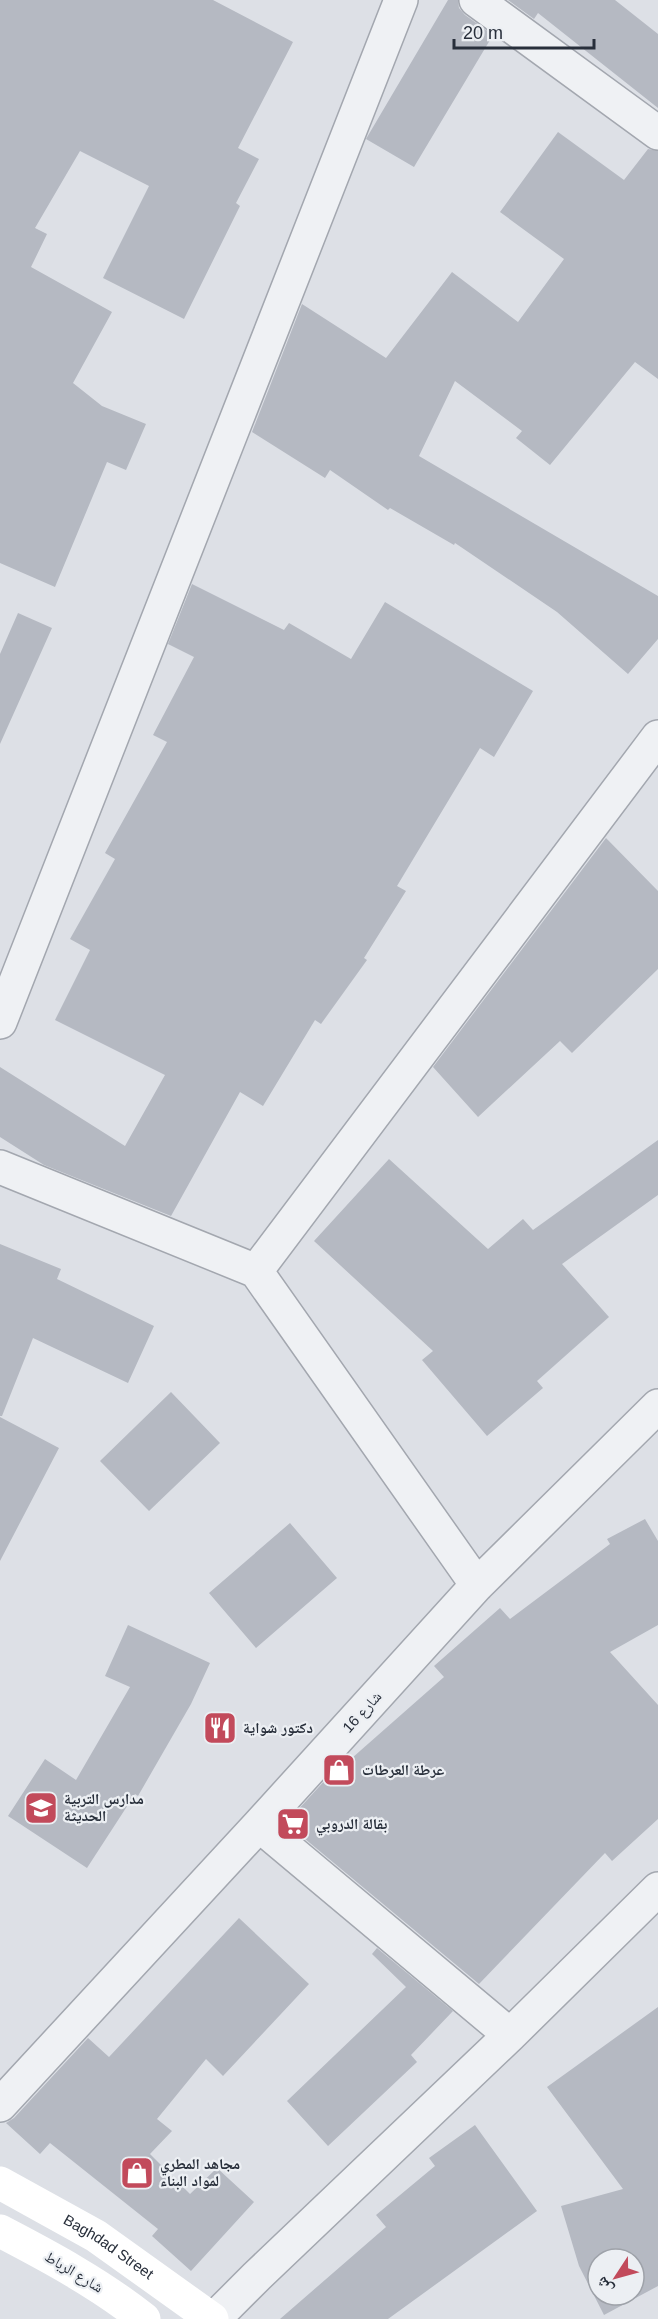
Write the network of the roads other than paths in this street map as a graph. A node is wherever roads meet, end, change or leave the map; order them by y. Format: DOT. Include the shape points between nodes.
graph roads {
  1 [pos="401,0"];
  2 [pos="476,0"];
  3 [pos="658,133"];
  4 [pos="658,736"];
  5 [pos="0,1022"];
  6 [pos="0,1167"];
  7 [pos="256,1271"];
  8 [pos="658,1406"];
  9 [pos="477,1585"];
  10 [pos="259,1825"];
  11 [pos="658,1889"];
  12 [pos="510,2035"];
  13 [pos="0,2105"];
  14 [pos="0,2183"];
  15 [pos="0,2231"];
  16 [pos="144,2319"];
  17 [pos="213,2319"];
  1 -- 5 [label="street"];
  2 -- 3 [label="street"];
  4 -- 7 [label="street"];
  6 -- 7 [label="street"];
  7 -- 9 [label="street"];
  8 -- 9 [label="street, شارع 16"];
  9 -- 10 [label="street, شارع 16"];
  10 -- 12 [label="street"];
  10 -- 13 [label="street, شارع 16"];
  11 -- 12 [label="street"];
  12 -- 17 [label="street"];
  14 -- 17 [label="street, Baghdad Street" via="96,2236"];
  15 -- 16 [label="street, شارع الرباط" via="49,2256"];
}
